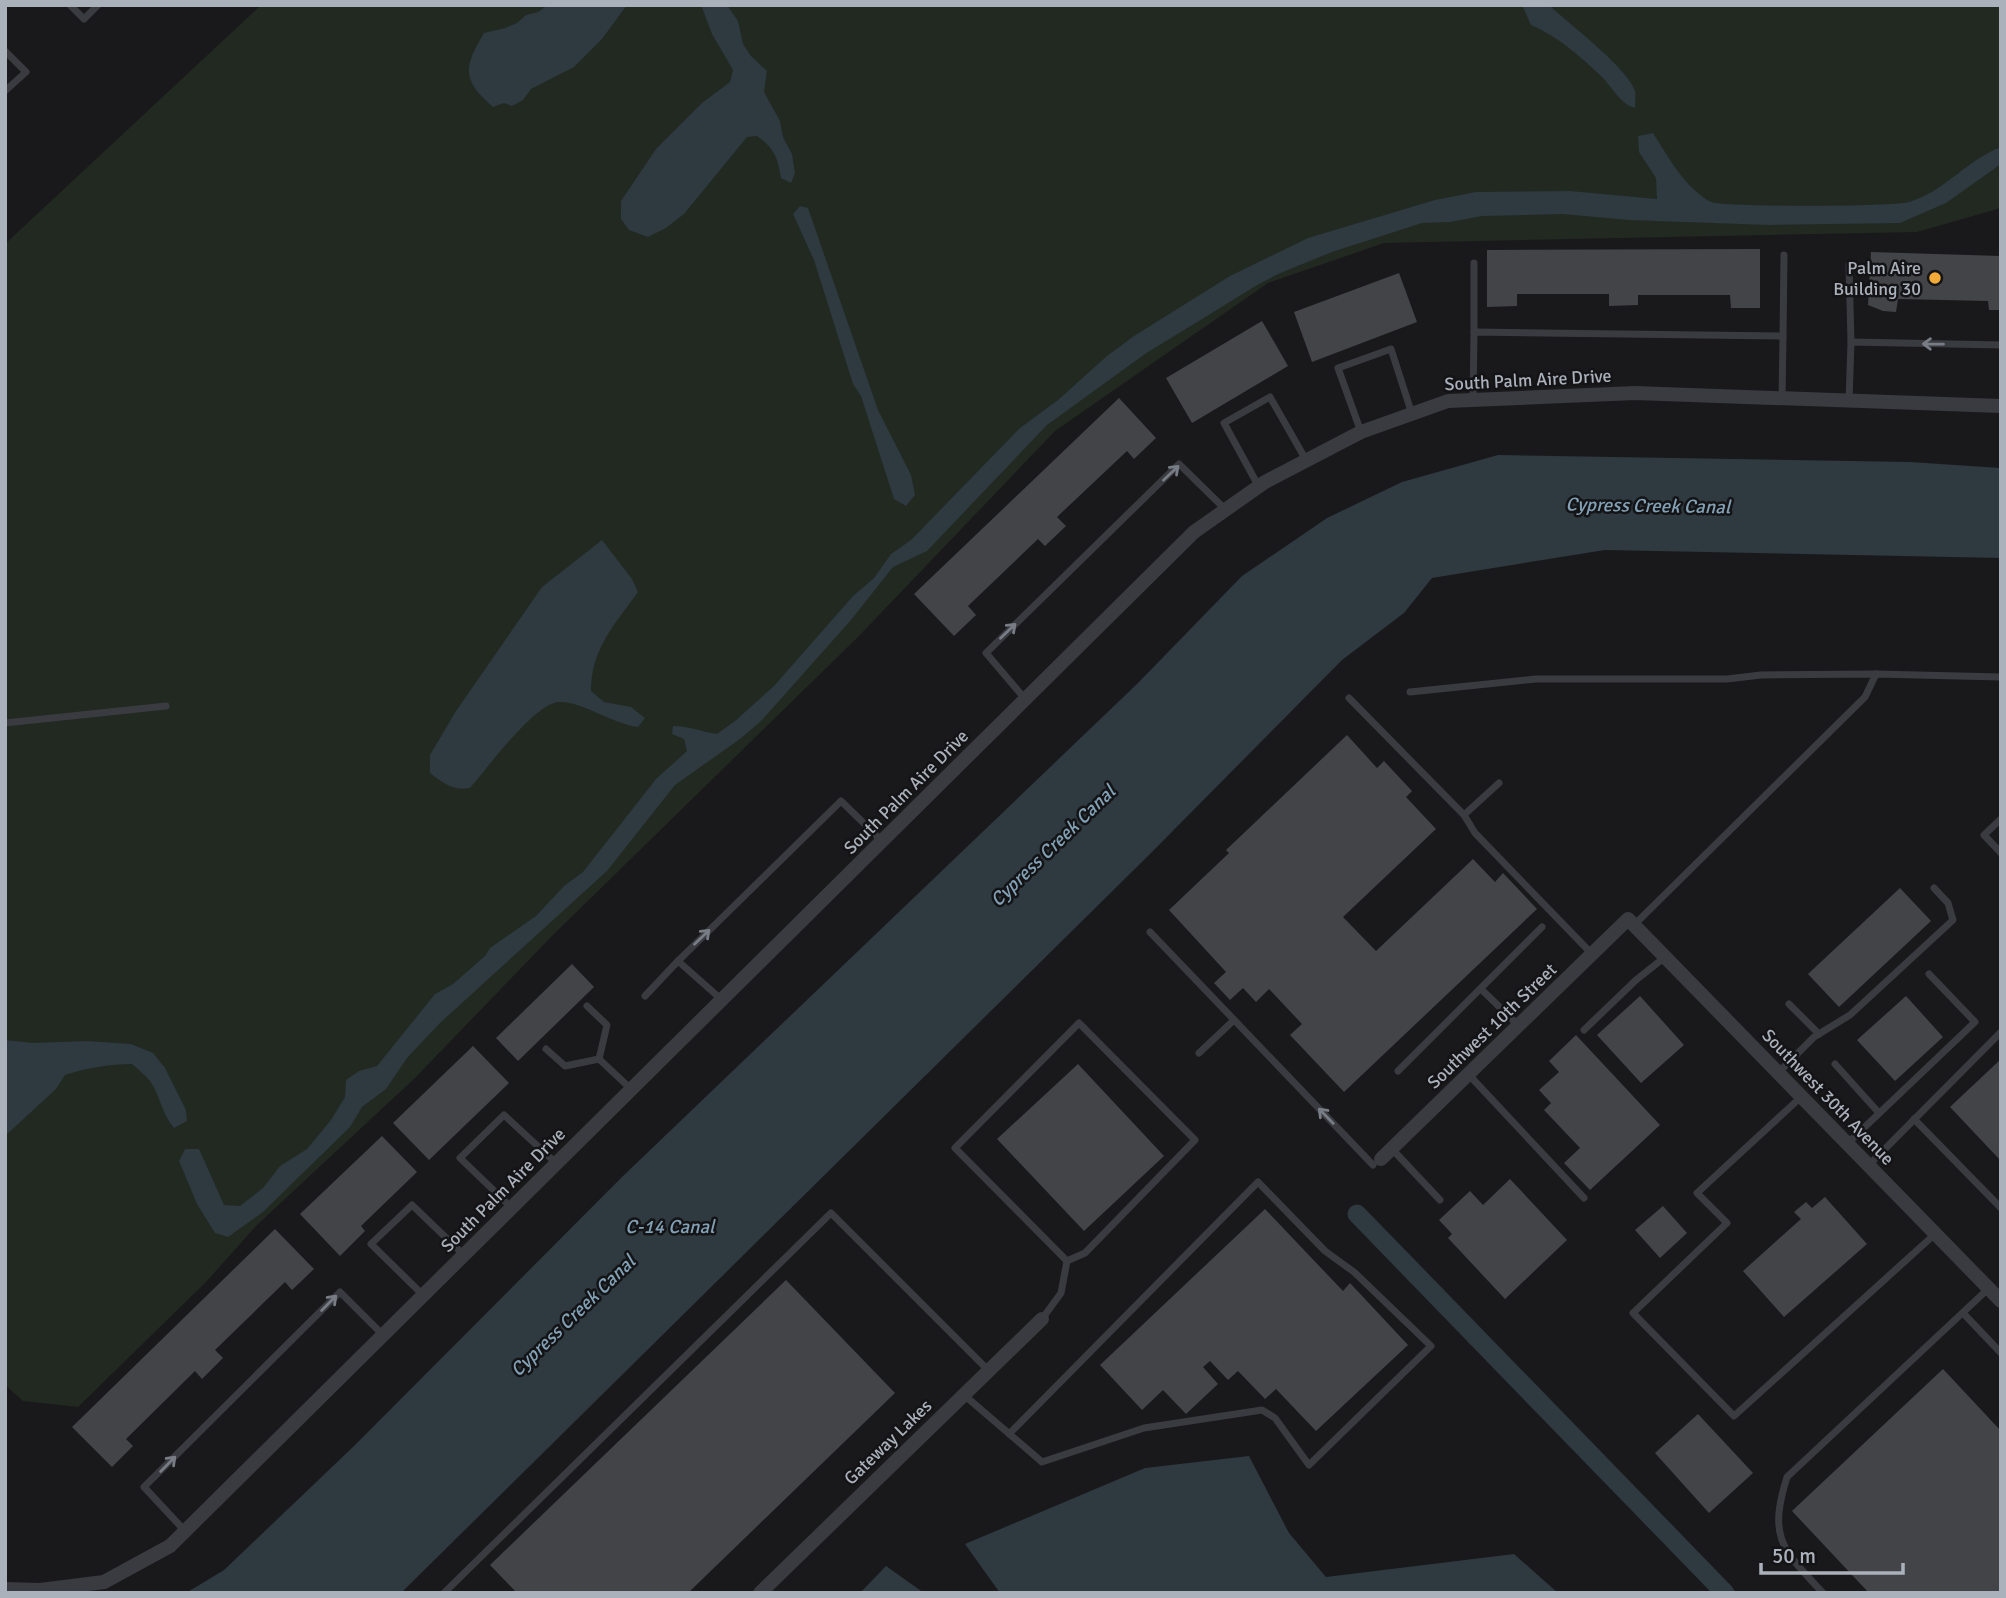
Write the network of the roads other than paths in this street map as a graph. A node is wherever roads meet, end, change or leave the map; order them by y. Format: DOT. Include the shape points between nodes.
graph roads {
  1 [pos="70,5"];
  2 [pos="98,5"];
  3 [pos="5,51"];
  4 [pos="5,91"];
  5 [pos="1784,255"];
  6 [pos="1474,263"];
  7 [pos="1849,265"];
  8 [pos="1474,332"];
  9 [pos="1783,336"];
  10 [pos="1851,342"];
  11 [pos="2001,345"];
  12 [pos="1782,399"];
  13 [pos="1473,400"];
  14 [pos="1849,401"];
  15 [pos="2001,406"];
  16 [pos="1412,414"];
  17 [pos="1362,432"];
  18 [pos="1306,461"];
  19 [pos="1259,487"];
  20 [pos="1226,510"];
  21 [pos="1876,674"];
  22 [pos="2001,677"];
  23 [pos="1410,692"];
  24 [pos="1349,698"];
  25 [pos="1026,700"];
  26 [pos="166,706"];
  27 [pos="5,723"];
  28 [pos="1499,783"];
  29 [pos="1464,815"];
  30 [pos="2001,819"];
  31 [pos="883,841"];
  32 [pos="2001,853"];
  33 [pos="1934,888"];
  34 [pos="1631,922"];
  35 [pos="1542,927"];
  36 [pos="1150,932"];
  37 [pos="1592,954"];
  38 [pos="1665,957"];
  39 [pos="678,961"];
  40 [pos="1929,974"];
  41 [pos="1481,989"];
  42 [pos="645,996"];
  43 [pos="722,1000"];
  44 [pos="1789,1004"];
  45 [pos="587,1006"];
  46 [pos="1234,1020"];
  47 [pos="1520,1027"];
  48 [pos="1584,1030"];
  49 [pos="2001,1032"];
  50 [pos="1819,1034"];
  51 [pos="546,1049"];
  52 [pos="1199,1053"];
  53 [pos="599,1059"];
  54 [pos="1835,1064"];
  55 [pos="1398,1071"];
  56 [pos="1778,1073"];
  57 [pos="1469,1075"];
  58 [pos="631,1090"];
  59 [pos="1801,1096"];
  60 [pos="1880,1113"];
  61 [pos="1914,1119"];
  62 [pos="1847,1144"];
  63 [pos="1382,1158"];
  64 [pos="557,1164"];
  65 [pos="1868,1165"];
  66 [pos="1584,1198"];
  67 [pos="1440,1200"];
  68 [pos="512,1208"];
  69 [pos="2001,1208"];
  70 [pos="1935,1233"];
  71 [pos="464,1255"];
  72 [pos="1067,1261"];
  73 [pos="1988,1289"];
  74 [pos="423,1296"];
  75 [pos="2001,1301"];
  76 [pos="1963,1313"];
  77 [pos="1042,1319"];
  78 [pos="383,1335"];
  79 [pos="2001,1353"];
  80 [pos="989,1371"];
  81 [pos="964,1395"];
  82 [pos="1009,1434"];
  83 [pos="186,1531"];
  84 [pos="5,1589"];
  85 [pos="444,1593"];
  86 [pos="760,1593"];
  87 [pos="1823,1593"];
  1 -- 2 [label="lane" via="84,19"];
  3 -- 4 [label="lane" via="26,72"];
  5 -- 9 [label="lane"];
  6 -- 8 [label="lane"];
  7 -- 10 [label="lane"];
  8 -- 9 [label="lane"];
  8 -- 13 [label="lane"];
  9 -- 12 [label="lane"];
  11 -- 10 [label="lane, one-way"];
  10 -- 14 [label="lane"];
  12 -- 13 [label="street, South Palm Aire Drive" via="1635,393"];
  12 -- 14 [label="street, South Palm Aire Drive"];
  13 -- 16 [label="street, South Palm Aire Drive" via="1448,401"];
  14 -- 15 [label="street, South Palm Aire Drive"];
  16 -- 17 [label="street, South Palm Aire Drive"];
  16 -- 17 [label="lane" via="1391,349 1338,368"];
  17 -- 18 [label="street, South Palm Aire Drive"];
  18 -- 19 [label="street, South Palm Aire Drive"];
  18 -- 19 [label="lane" via="1270,397 1224,423"];
  19 -- 20 [label="street, South Palm Aire Drive"];
  20 -- 25 [label="street, South Palm Aire Drive" via="1194,532"];
  25 -- 20 [label="lane, one-way" via="986,653 1179,464"];
  21 -- 22 [label="lane"];
  21 -- 23 [label="lane" via="1536,679"];
  21 -- 34 [label="lane" via="1865,697"];
  24 -- 29 [label="lane"];
  25 -- 31 [label="street, South Palm Aire Drive"];
  26 -- 27 [label="lane"];
  28 -- 29 [label="lane"];
  29 -- 37 [label="lane" via="1475,833"];
  30 -- 32 [label="lane" via="1984,835"];
  39 -- 31 [label="lane, one-way" via="841,801"];
  31 -- 43 [label="street, South Palm Aire Drive"];
  33 -- 50 [label="lane" via="1948,903 1954,920 1850,1015"];
  34 -- 37 [label="street, Southwest 10th Street"];
  34 -- 38 [label="street, Southwest 30th Avenue"];
  35 -- 41 [label="lane"];
  36 -- 46 [label="lane"];
  37 -- 47 [label="street, Southwest 10th Street"];
  38 -- 48 [label="lane"];
  38 -- 56 [label="street, Southwest 30th Avenue"];
  39 -- 42 [label="lane"];
  39 -- 43 [label="lane"];
  40 -- 60 [label="lane" via="1975,1022"];
  41 -- 47 [label="lane"];
  41 -- 55 [label="lane"];
  43 -- 58 [label="street, South Palm Aire Drive"];
  44 -- 50 [label="lane"];
  45 -- 53 [label="lane" via="607,1025"];
  46 -- 52 [label="lane"];
  63 -- 46 [label="lane, one-way"];
  47 -- 57 [label="street, Southwest 10th Street"];
  49 -- 61 [label="lane"];
  50 -- 56 [label="lane"];
  51 -- 53 [label="lane" via="565,1066"];
  53 -- 58 [label="lane"];
  54 -- 60 [label="lane"];
  56 -- 59 [label="street, Southwest 30th Avenue"];
  57 -- 63 [label="street, Southwest 10th Street"];
  57 -- 66 [label="lane"];
  58 -- 64 [label="street, South Palm Aire Drive"];
  59 -- 62 [label="street, Southwest 30th Avenue"];
  59 -- 70 [label="lane" via="1697,1193 1727,1223 1633,1313 1734,1416"];
  60 -- 62 [label="lane"];
  61 -- 65 [label="lane"];
  61 -- 69 [label="lane"];
  62 -- 65 [label="street, Southwest 30th Avenue"];
  63 -- 67 [label="lane"];
  64 -- 68 [label="street, South Palm Aire Drive"];
  64 -- 68 [label="lane" via="504,1115 460,1158"];
  65 -- 70 [label="street, Southwest 30th Avenue"];
  68 -- 71 [label="street, South Palm Aire Drive"];
  70 -- 73 [label="street, Southwest 30th Avenue"];
  71 -- 74 [label="street, South Palm Aire Drive"];
  71 -- 74 [label="lane" via="412,1205 371,1244"];
  72 -- 72 [label="lane" via="954,1148 1079,1023 1195,1140 1085,1253"];
  72 -- 77 [label="lane" via="1061,1293"];
  73 -- 75 [label="street, Southwest 30th Avenue"];
  73 -- 76 [label="lane"];
  74 -- 78 [label="street, South Palm Aire Drive"];
  76 -- 79 [label="lane"];
  76 -- 87 [label="lane" via="1787,1476 1778,1506 1780,1538"];
  77 -- 80 [label="street, Gateway Lakes"];
  78 -- 83 [label="street, South Palm Aire Drive"];
  83 -- 78 [label="lane, one-way" via="144,1487 340,1292"];
  80 -- 81 [label="street, Gateway Lakes"];
  80 -- 85 [label="lane" via="831,1213"];
  81 -- 82 [label="lane"];
  81 -- 86 [label="street, Gateway Lakes"];
  82 -- 82 [label="lane" via="1042,1462 1144,1428 1262,1410 1276,1418 1309,1465 1431,1346 1354,1272 1325,1251 1258,1182"];
  83 -- 84 [label="street, South Palm Aire Drive" via="170,1546 104,1582"];
}
